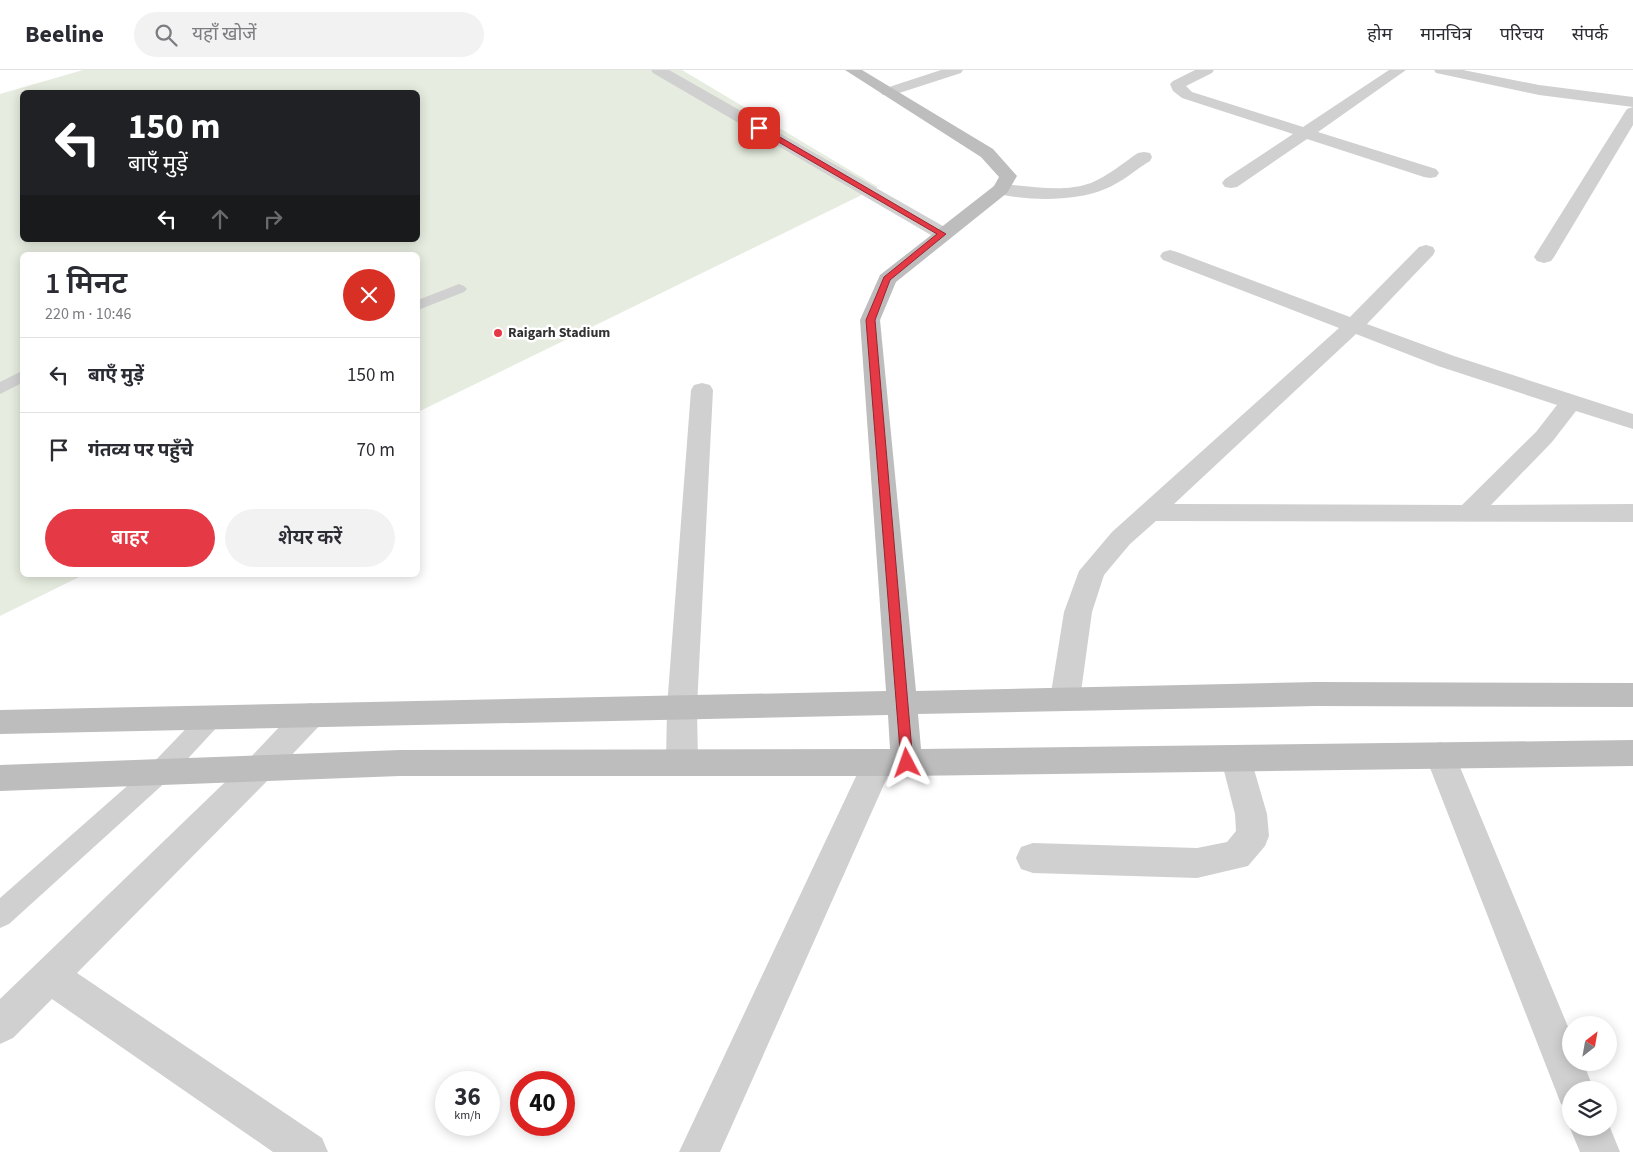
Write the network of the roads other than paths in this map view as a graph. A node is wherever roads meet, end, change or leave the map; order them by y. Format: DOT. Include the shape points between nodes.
graph roads {
  1 [pos="658,70"];
  2 [pos="852,70"];
  3 [pos="956,70"];
  4 [pos="1206,70"];
  5 [pos="1399,70"];
  6 [pos="1441,70"];
  7 [pos="888,92"];
  8 [pos="1633,102"];
  9 [pos="1633,112"];
  10 [pos="1305,133"];
  11 [pos="1144,157"];
  12 [pos="1430,173"];
  13 [pos="1231,183"];
  14 [pos="1001,189"];
  15 [pos="942,234"];
  16 [pos="1426,252"];
  17 [pos="1170,256"];
  18 [pos="1544,257"];
  19 [pos="459,290"];
  20 [pos="420,304"];
  21 [pos="1353,326"];
  22 [pos="20,377"];
  23 [pos="0,389"];
  24 [pos="702,390"];
  25 [pos="1570,403"];
  26 [pos="1633,422"];
  27 [pos="1151,512"];
  28 [pos="1633,513"];
  29 [pos="1468,514"];
  30 [pos="1633,695"];
  31 [pos="1065,700"];
  32 [pos="903,702"];
  33 [pos="682,708"];
  34 [pos="310,715"];
  35 [pos="211,718"];
  36 [pos="0,722"];
  37 [pos="1633,753"];
  38 [pos="1440,755"];
  39 [pos="1236,759"];
  40 [pos="682,762"];
  41 [pos="893,762"];
  42 [pos="260,768"];
  43 [pos="160,772"];
  44 [pos="0,778"];
  45 [pos="1033,858"];
  46 [pos="0,915"];
  47 [pos="50,976"];
  48 [pos="0,1025"];
  49 [pos="1571,1081"];
  50 [pos="1593,1136"];
  51 [pos="308,1152"];
  52 [pos="699,1152"];
  53 [pos="1600,1152"];
  1 -- 15 [label="street"];
  2 -- 7 [label="street"];
  3 -- 7 [label="street"];
  4 -- 10 [label="street" via="1178,84 1178,88 1187,95"];
  5 -- 10 [label="street"];
  6 -- 8 [label="street" via="1521,80"];
  7 -- 14 [label="street" via="987,153 1008,176"];
  9 -- 18 [label="street"];
  10 -- 12 [label="street"];
  10 -- 13 [label="street"];
  11 -- 14 [label="street" via="1097,186 1047,193"];
  14 -- 15 [label="street"];
  15 -- 32 [label="street" via="887,279 870,320"];
  16 -- 21 [label="street"];
  17 -- 21 [label="street"];
  19 -- 20 [label="lane"];
  21 -- 25 [label="street"];
  21 -- 27 [label="street"];
  22 -- 23 [label="lane"];
  24 -- 33 [label="street"];
  25 -- 26 [label="street"];
  25 -- 29 [label="street" via="1544,437"];
  27 -- 29 [label="street"];
  27 -- 31 [label="street" via="1121,538 1092,571 1078,612"];
  28 -- 29 [label="street"];
  30 -- 31 [label="street" via="1316,694"];
  31 -- 32 [label="street"];
  32 -- 33 [label="street"];
  32 -- 41 [label="street"];
  33 -- 34 [label="street"];
  33 -- 40 [label="street"];
  34 -- 35 [label="street"];
  34 -- 42 [label="street"];
  35 -- 36 [label="street"];
  35 -- 43 [label="lane"];
  37 -- 38 [label="street"];
  38 -- 39 [label="street"];
  38 -- 49 [label="street"];
  39 -- 41 [label="street"];
  39 -- 45 [label="street" via="1251,814 1253,836 1236,855 1197,863"];
  40 -- 41 [label="street"];
  40 -- 42 [label="street" via="400,763"];
  41 -- 52 [label="street"];
  42 -- 43 [label="street"];
  42 -- 47 [label="street"];
  43 -- 44 [label="street"];
  43 -- 46 [label="lane"];
  47 -- 48 [label="street"];
  47 -- 51 [label="street"];
  50 -- 53 [label="street"];
}
